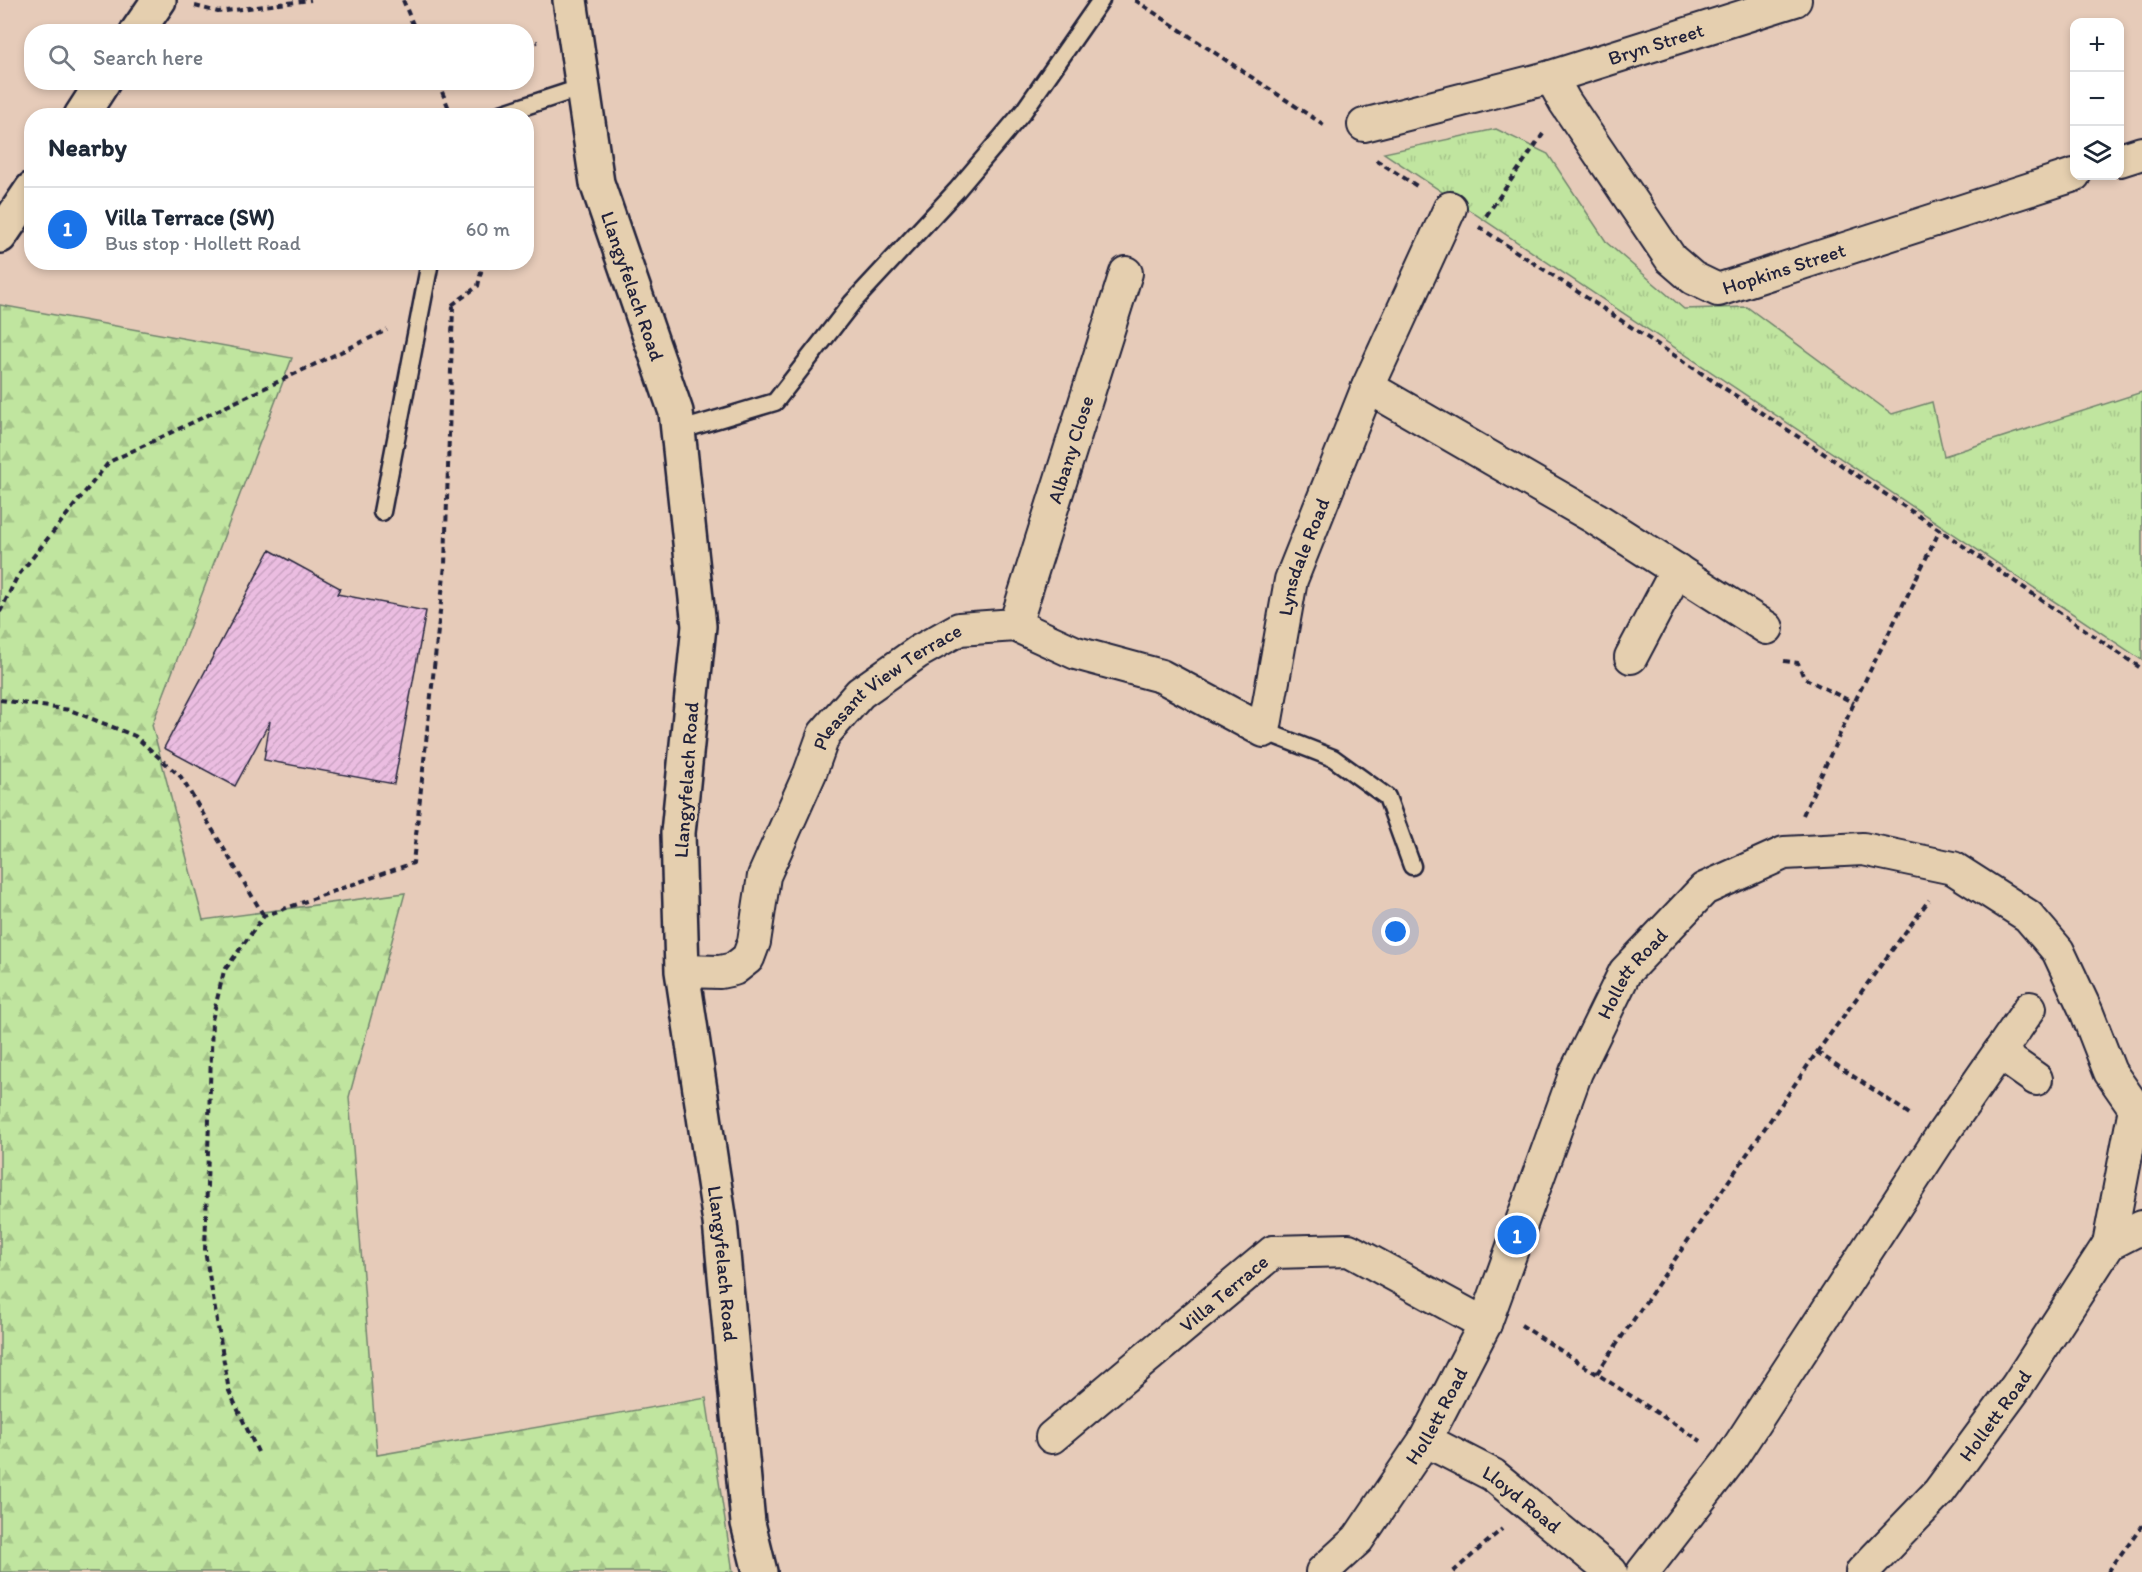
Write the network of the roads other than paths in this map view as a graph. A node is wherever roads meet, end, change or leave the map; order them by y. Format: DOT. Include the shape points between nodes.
graph roads {
  1 [pos="570,0"];
  2 [pos="1101,0"];
  3 [pos="1795,0"];
  4 [pos="174,2"];
  5 [pos="147,24"];
  6 [pos="583,87"];
  7 [pos="1558,89"];
  8 [pos="98,90"];
  9 [pos="86,108"];
  10 [pos="519,108"];
  11 [pos="1364,125"];
  12 [pos="2142,153"];
  13 [pos="2124,159"];
  14 [pos="2070,176"];
  15 [pos="24,201"];
  16 [pos="1450,208"];
  17 [pos="0,236"];
  18 [pos="428,270"];
  19 [pos="1126,273"];
  20 [pos="1368,387"];
  21 [pos="678,431"];
  22 [pos="382,512"];
  23 [pos="1677,570"];
  24 [pos="1015,625"];
  25 [pos="1767,628"];
  26 [pos="1630,657"];
  27 [pos="1264,731"];
  28 [pos="1412,866"];
  29 [pos="682,971"];
  30 [pos="2030,1008"];
  31 [pos="1999,1053"];
  32 [pos="2036,1079"];
  33 [pos="2139,1110"];
  34 [pos="2142,1227"];
  35 [pos="2109,1244"];
  36 [pos="1489,1315"];
  37 [pos="1052,1437"];
  38 [pos="1425,1440"];
  39 [pos="760,1572"];
  40 [pos="1322,1572"];
  41 [pos="1611,1572"];
  42 [pos="1644,1572"];
  43 [pos="1862,1572"];
  1 -- 6 [label="main road, Llangyfelach Road"];
  2 -- 21 [label="lane" via="1023,112 852,303 775,402"];
  3 -- 7 [label="street, Bryn Street"];
  4 -- 5 [label="main road"];
  6 -- 10 [label="lane"];
  6 -- 21 [label="main road, Llangyfelach Road" via="597,183 676,411"];
  7 -- 11 [label="street, Bryn Street"];
  7 -- 14 [label="street, Hopkins Street" via="1671,259 1693,278 1718,290"];
  8 -- 9 [label="main road"];
  12 -- 13 [label="street"];
  15 -- 17 [label="main road"];
  16 -- 20 [label="street, Lynsdale Road"];
  18 -- 22 [label="lane"];
  19 -- 24 [label="street, Albany Close"];
  20 -- 23 [label="street"];
  20 -- 27 [label="street, Lynsdale Road" via="1291,580"];
  21 -- 29 [label="main road, Llangyfelach Road" via="699,626 678,833"];
  23 -- 25 [label="street"];
  23 -- 26 [label="street"];
  24 -- 27 [label="street, Pleasant View Terrace" via="1076,652 1161,676"];
  24 -- 29 [label="street, Pleasant View Terrace" via="959,629 860,693 824,734 764,876 748,958 734,969 720,972"];
  27 -- 28 [label="lane" via="1333,758 1387,797"];
  29 -- 39 [label="main road, Llangyfelach Road" via="720,1222 748,1523"];
  30 -- 31 [label="street"];
  31 -- 32 [label="street"];
  31 -- 42 [label="street" via="1730,1460"];
  33 -- 35 [label="street, Hollett Road"];
  33 -- 36 [label="street, Hollett Road" via="2110,1072 2058,951 2028,916 1953,868 1863,849 1784,853 1704,889 1625,972 1576,1072"];
  34 -- 35 [label="street, Hollett Road"];
  35 -- 43 [label="street, Hollett Road" via="2017,1386 1939,1492"];
  36 -- 37 [label="street, Villa Terrace" via="1349,1250 1273,1252"];
  36 -- 38 [label="street, Hollett Road"];
  38 -- 40 [label="street, Hollett Road" via="1358,1539"];
  38 -- 41 [label="street, Lloyd Road" via="1493,1475"];
}
